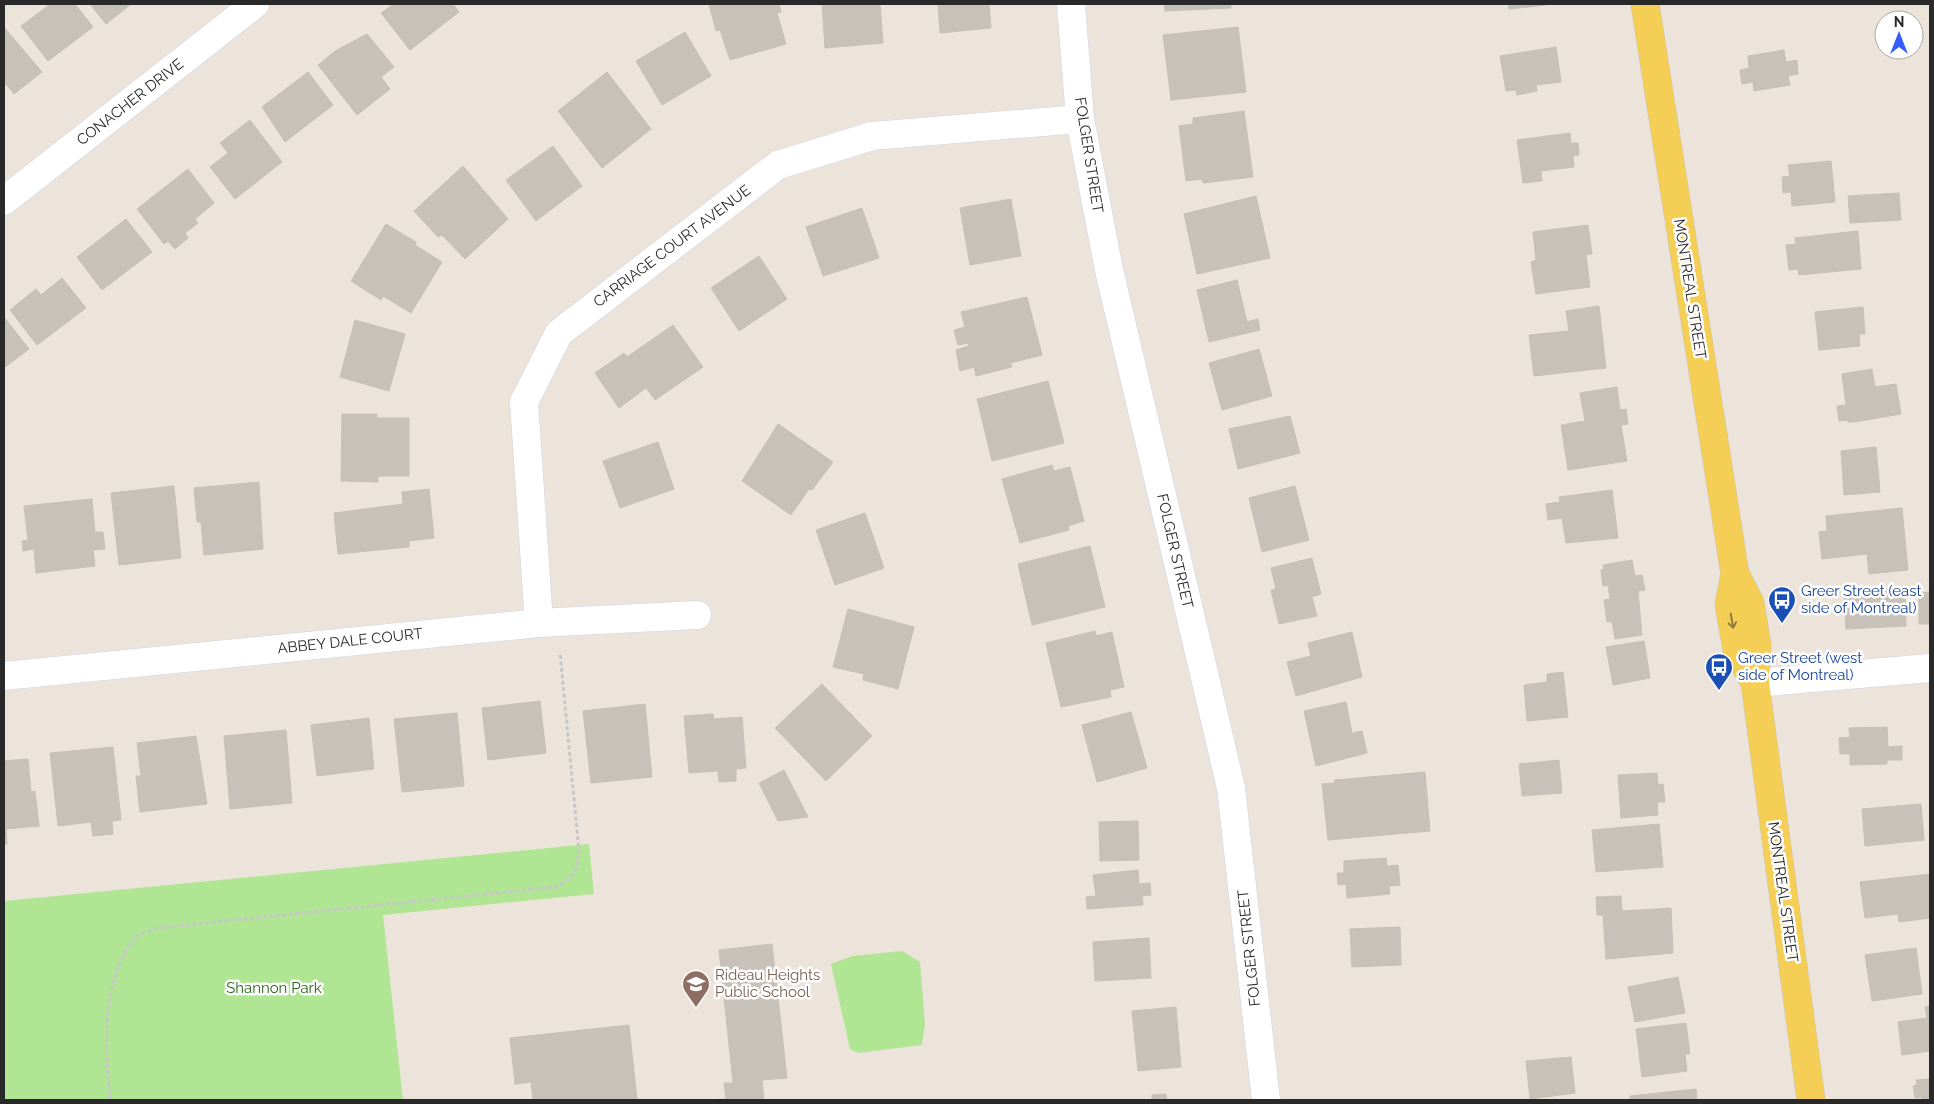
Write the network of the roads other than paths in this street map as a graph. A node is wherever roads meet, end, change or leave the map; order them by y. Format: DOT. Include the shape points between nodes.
graph roads {
  1 [pos="255,4"];
  2 [pos="1071,4"];
  3 [pos="1644,4"];
  4 [pos="1080,119"];
  5 [pos="4,200"];
  6 [pos="698,615"];
  7 [pos="548,622"];
  8 [pos="1930,668"];
  9 [pos="4,676"];
  10 [pos="1755,683"];
  11 [pos="1266,1100"];
  12 [pos="1811,1100"];
  1 -- 5 [label="street, CONACHER DRIVE"];
  2 -- 4 [label="street, FOLGER STREET"];
  3 -- 10 [label="main road, MONTREAL STREET" via="1735,574 1750,602 1757,645"];
  4 -- 7 [label="street, CARRIAGE COURT AVENUE" via="872,136 778,165 559,333 524,402"];
  4 -- 11 [label="street, FOLGER STREET" via="1109,270 1231,788"];
  6 -- 7 [label="street, ABBEY DALE COURT"];
  7 -- 9 [label="street, ABBEY DALE COURT"];
  8 -- 10 [label="street"];
  10 -- 12 [label="main road, MONTREAL STREET"];
}
